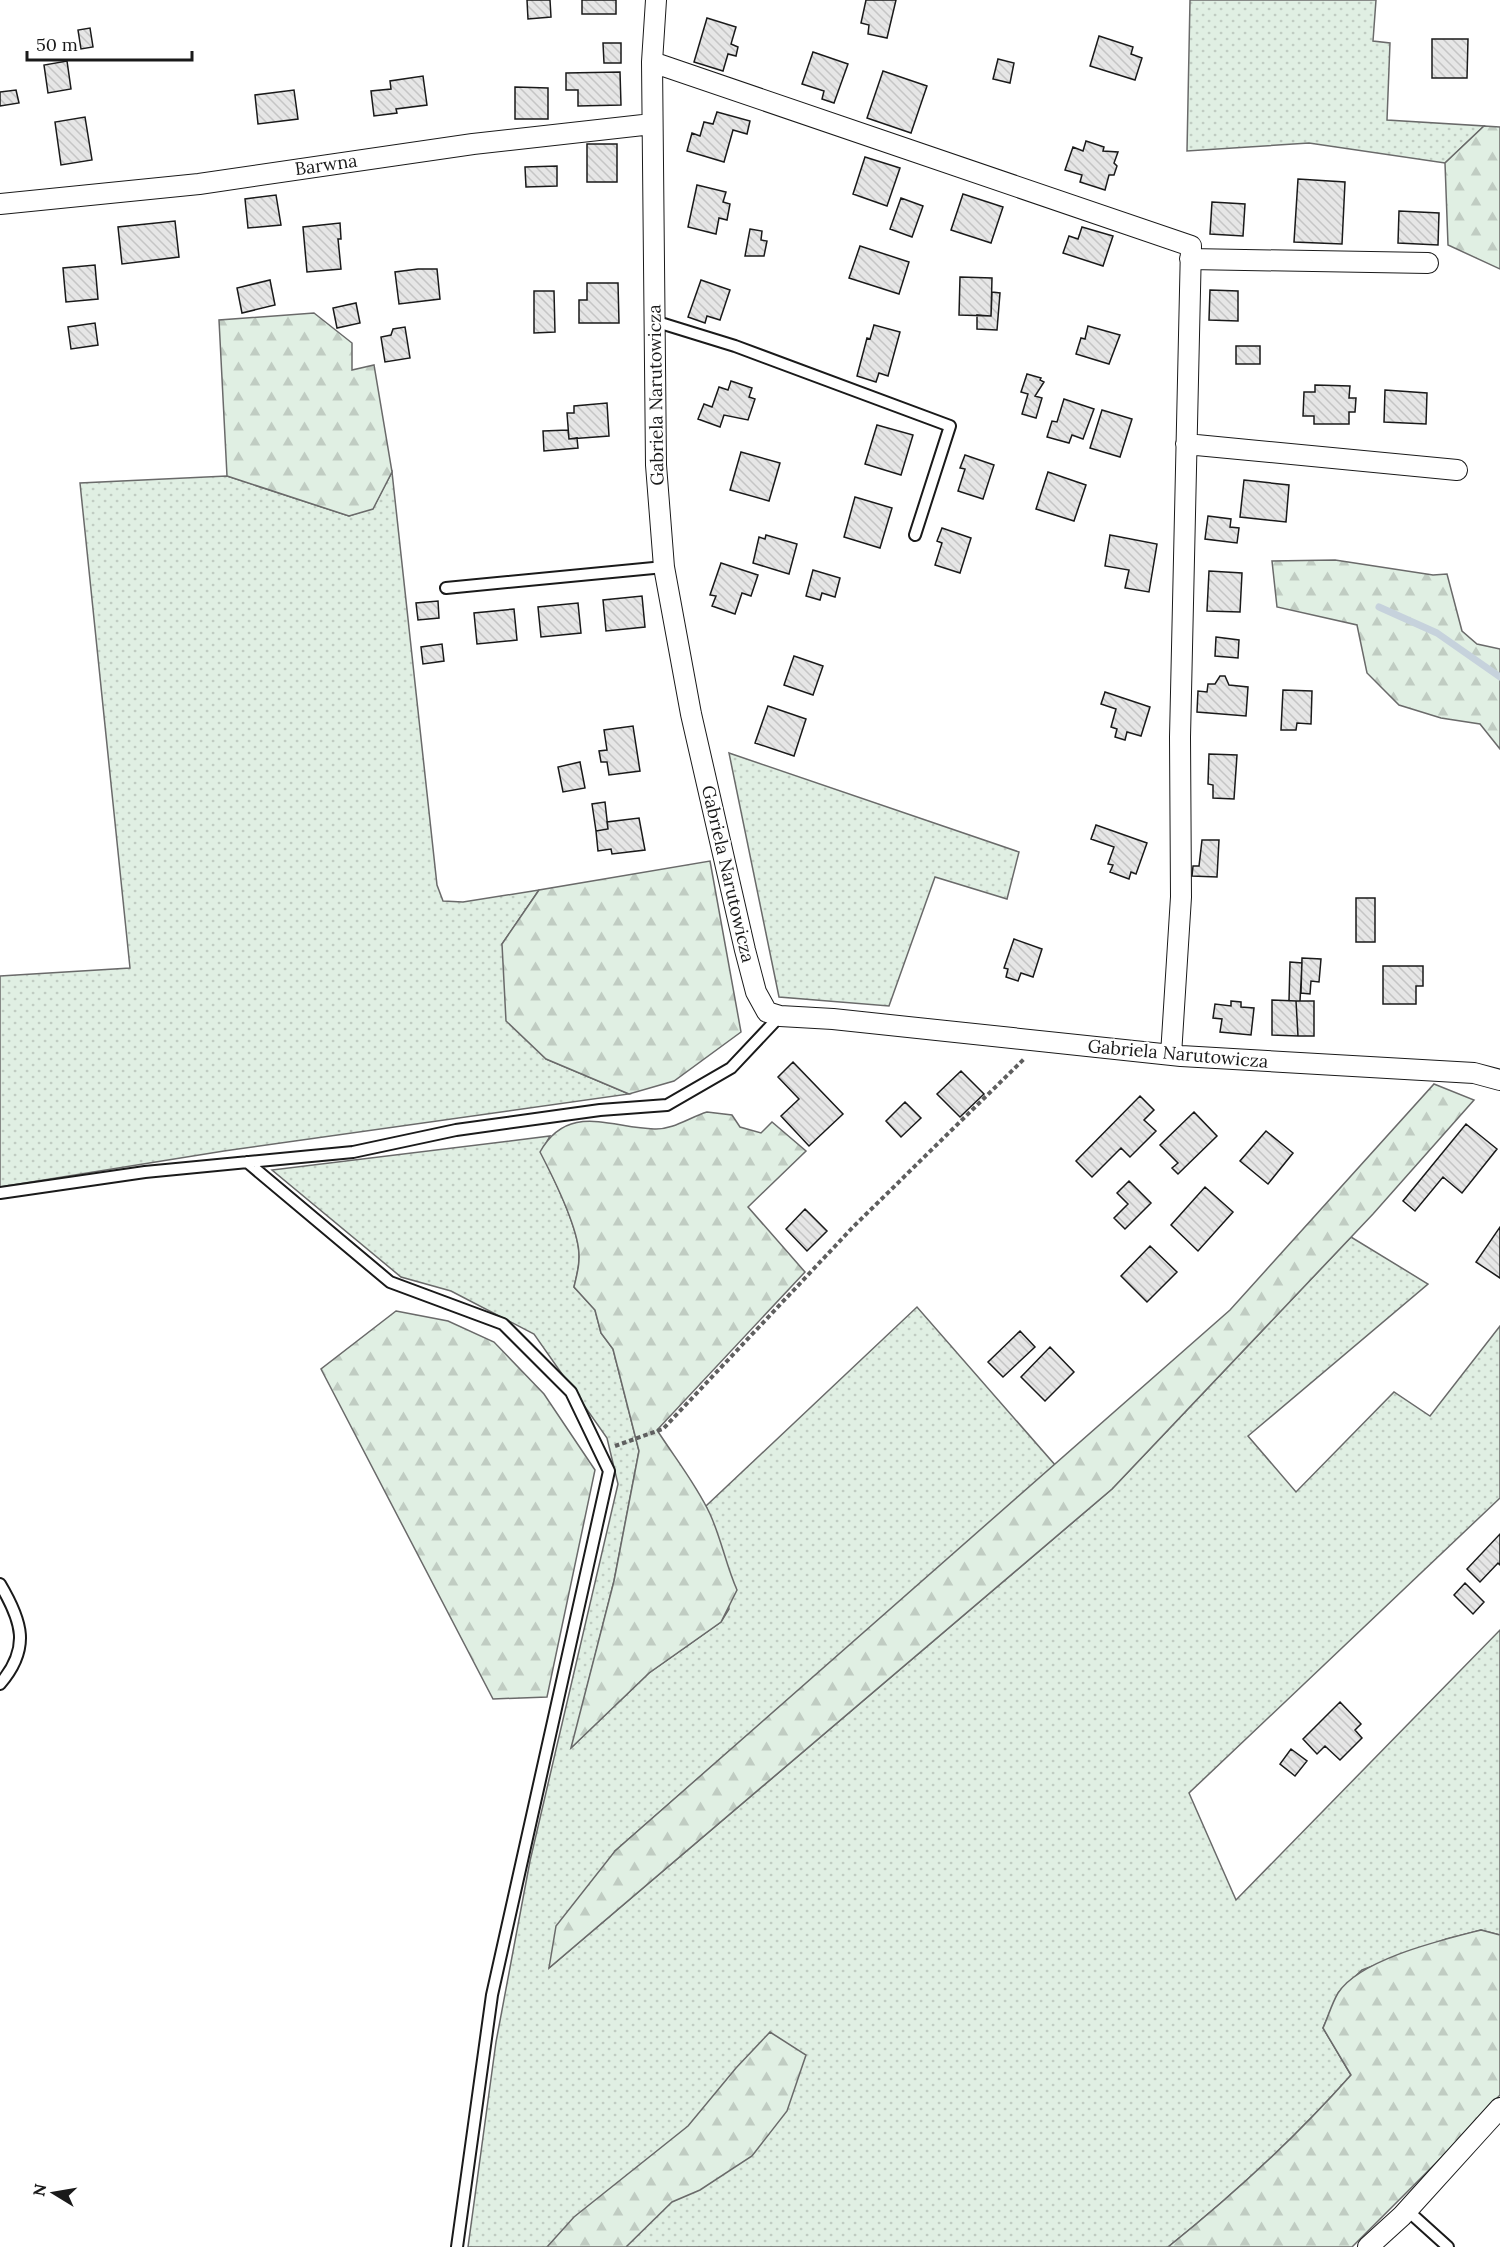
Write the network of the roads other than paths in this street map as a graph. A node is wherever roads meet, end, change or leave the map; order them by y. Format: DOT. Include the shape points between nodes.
graph roads {
  1 [pos="656,0"];
  2 [pos="652,62"];
  3 [pos="652,124"];
  4 [pos="0,204"];
  5 [pos="1190,259"];
  6 [pos="1428,263"];
  7 [pos="654,321"];
  8 [pos="1186,444"];
  9 [pos="1457,470"];
  10 [pos="915,535"];
  11 [pos="664,567"];
  12 [pos="446,588"];
  13 [pos="780,1016"];
  14 [pos="1172,1055"];
  15 [pos="1500,1080"];
  16 [pos="247,1162"];
  17 [pos="0,1193"];
  18 [pos="0,1584"];
  19 [pos="0,1684"];
  20 [pos="1500,2108"];
  21 [pos="1407,2210"];
  22 [pos="457,2247"];
  23 [pos="1368,2247"];
  24 [pos="1448,2247"];
  1 -- 2 [label="street, Gabriela Narutowicza"];
  2 -- 3 [label="street, Gabriela Narutowicza"];
  2 -- 5 [label="street" via="1191,246"];
  3 -- 4 [label="street, Barwna" via="473,144 199,184"];
  3 -- 7 [label="street, Gabriela Narutowicza"];
  5 -- 6 [label="street"];
  5 -- 8 [label="street"];
  7 -- 10 [label="lane" via="735,346 950,426"];
  7 -- 11 [label="street, Gabriela Narutowicza" via="656,465"];
  8 -- 9 [label="street"];
  8 -- 14 [label="street" via="1181,897"];
  11 -- 12 [label="lane"];
  11 -- 13 [label="street, Gabriela Narutowicza" via="691,714 745,950 756,992 767,1012"];
  13 -- 14 [label="street, Gabriela Narutowicza"];
  13 -- 16 [label="lane" via="731,1068 667,1105 589,1111 456,1131 353,1152"];
  14 -- 15 [label="street, Gabriela Narutowicza" via="1474,1073"];
  16 -- 17 [label="lane"];
  16 -- 22 [label="lane" via="390,1282 503,1324 571,1392 609,1471 492,1995"];
  18 -- 19 [label="lane" via="17,1612 21,1640 12,1669"];
  20 -- 21 [label="street"];
  21 -- 23 [label="street"];
  21 -- 24 [label="lane"];
}
